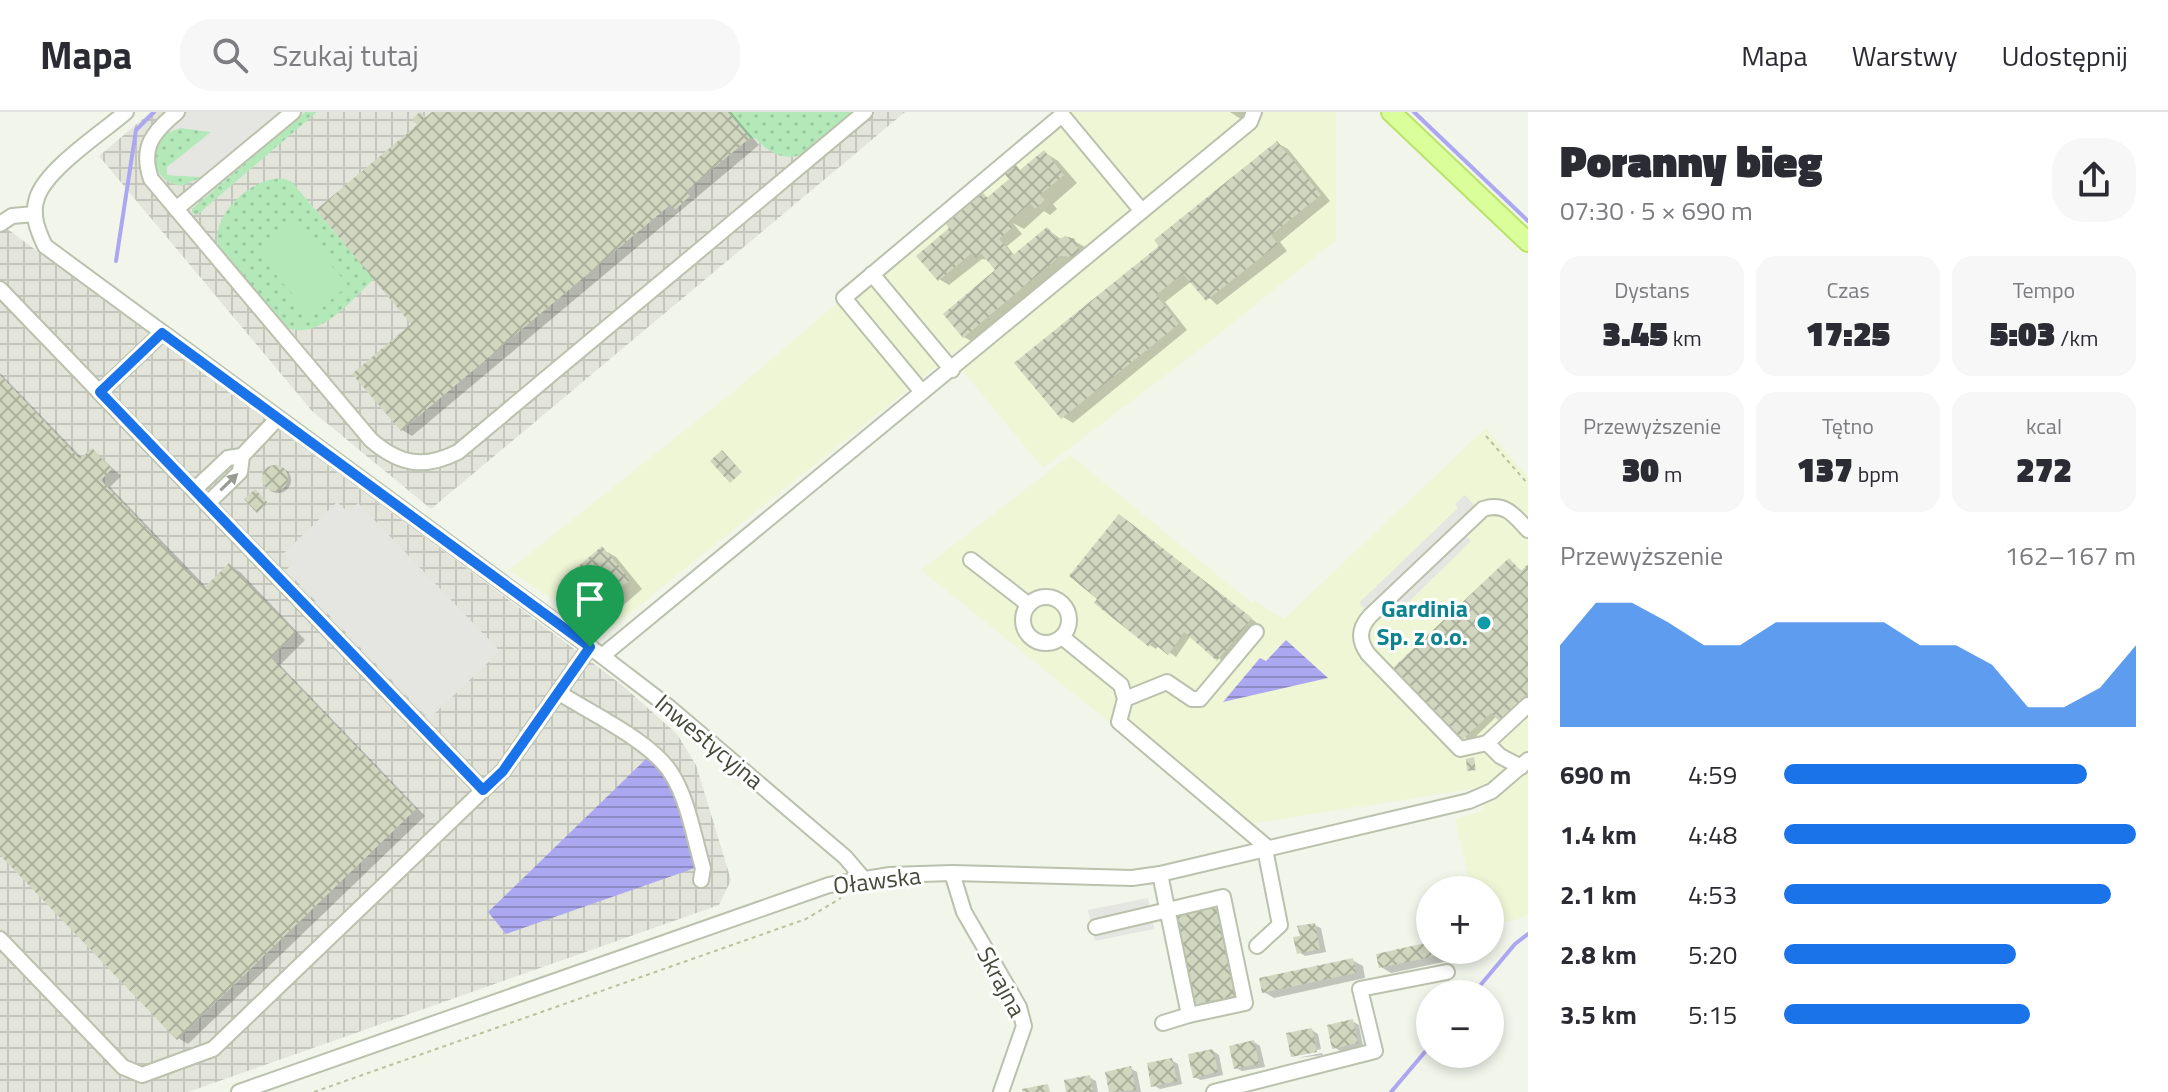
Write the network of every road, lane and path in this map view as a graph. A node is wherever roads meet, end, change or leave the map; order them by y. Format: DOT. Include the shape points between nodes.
graph roads {
  1 [pos="126,112"];
  2 [pos="177,112"];
  3 [pos="293,112"];
  4 [pos="865,112"];
  5 [pos="1254,112"];
  6 [pos="1391,112"];
  7 [pos="176,209"];
  8 [pos="1141,210"];
  9 [pos="35,214"];
  10 [pos="0,224"];
  11 [pos="1528,242"];
  12 [pos="872,274"];
  13 [pos="0,289"];
  14 [pos="162,333"];
  15 [pos="952,370"];
  16 [pos="100,392"];
  17 [pos="922,392"];
  18 [pos="278,418"];
  19 [pos="1486,436"];
  20 [pos="242,456"];
  21 [pos="1528,484"];
  22 [pos="194,490"];
  23 [pos="207,504"];
  24 [pos="1528,530"];
  25 [pos="971,560"];
  26 [pos="1029,605"];
  27 [pos="1256,632"];
  28 [pos="1062,637"];
  29 [pos="596,651"];
  30 [pos="558,692"];
  31 [pos="1125,699"];
  32 [pos="1528,705"];
  33 [pos="1487,743"];
  34 [pos="1524,764"];
  35 [pos="483,790"];
  36 [pos="1267,849"];
  37 [pos="952,873"];
  38 [pos="1160,874"];
  39 [pos="863,878"];
  40 [pos="701,880"];
  41 [pos="851,893"];
  42 [pos="1167,909"];
  43 [pos="1096,927"];
  44 [pos="0,939"];
  45 [pos="1257,946"];
  46 [pos="1447,972"];
  47 [pos="1189,1015"];
  48 [pos="1163,1023"];
  49 [pos="239,1092"];
  50 [pos="314,1092"];
  51 [pos="1001,1092"];
  52 [pos="1214,1092"];
  1 -- 9 [label="street" via="49,178 37,197"];
  2 -- 7 [label="street" via="156,130 146,154 151,179"];
  3 -- 7 [label="street"];
  4 -- 7 [label="street" via="458,452 422,465 403,462 371,440"];
  5 -- 8 [label="street" via="1250,122"];
  6 -- 11 [label="main road"];
  8 -- 12 [label="street" via="1062,115"];
  8 -- 15 [label="street"];
  9 -- 10 [label="street" via="12,216"];
  9 -- 14 [label="street, Inwestycyjna" via="45,246"];
  12 -- 15 [label="street"];
  12 -- 17 [label="street" via="844,298"];
  13 -- 16 [label="street"];
  14 -- 16 [label="street"];
  14 -- 18 [label="street, Inwestycyjna"];
  15 -- 17 [label="street"];
  16 -- 22 [label="street"];
  17 -- 29 [label="street"];
  18 -- 20 [label="street"];
  18 -- 29 [label="street, Inwestycyjna"];
  19 -- 21 [label="path"];
  20 -- 22 [label="street" via="228,458"];
  23 -- 20 [label="street, one-way" via="240,472"];
  22 -- 23 [label="street"];
  23 -- 35 [label="street"];
  24 -- 33 [label="street" via="1507,509 1483,509 1370,616 1361,631 1368,654 1460,749"];
  25 -- 26 [label="street"];
  26 -- 28 [label="street" via="1023,619 1033,639 1048,643"];
  26 -- 28 [label="street" via="1049,598 1062,604 1069,617"];
  27 -- 31 [label="street" via="1200,699 1167,682"];
  28 -- 31 [label="street" via="1121,685"];
  29 -- 30 [label="street"];
  29 -- 39 [label="street, Inwestycyjna" via="670,708"];
  30 -- 35 [label="street" via="503,771"];
  30 -- 40 [label="street" via="669,769 703,868"];
  31 -- 36 [label="street" via="1119,722"];
  32 -- 33 [label="street"];
  33 -- 34 [label="street" via="1500,756"];
  34 -- 36 [label="street, Oławska" via="1492,791 1469,801"];
  35 -- 44 [label="street" via="213,1049 142,1075 123,1067"];
  36 -- 38 [label="street, Oławska"];
  36 -- 45 [label="street" via="1287,928"];
  37 -- 38 [label="street, Oławska" via="1132,878"];
  37 -- 39 [label="street, Oławska"];
  37 -- 51 [label="street, Skrajna" via="964,912 1019,1007 1024,1026"];
  38 -- 42 [label="street"];
  39 -- 49 [label="street, Oławska" via="785,899"];
  41 -- 50 [label="path" via="806,919"];
  42 -- 43 [label="street"];
  42 -- 47 [label="street"];
  42 -- 47 [label="street" via="1223,897 1239,972 1245,1003"];
  46 -- 52 [label="street" via="1360,989 1375,1051"];
  47 -- 48 [label="street"];
}
